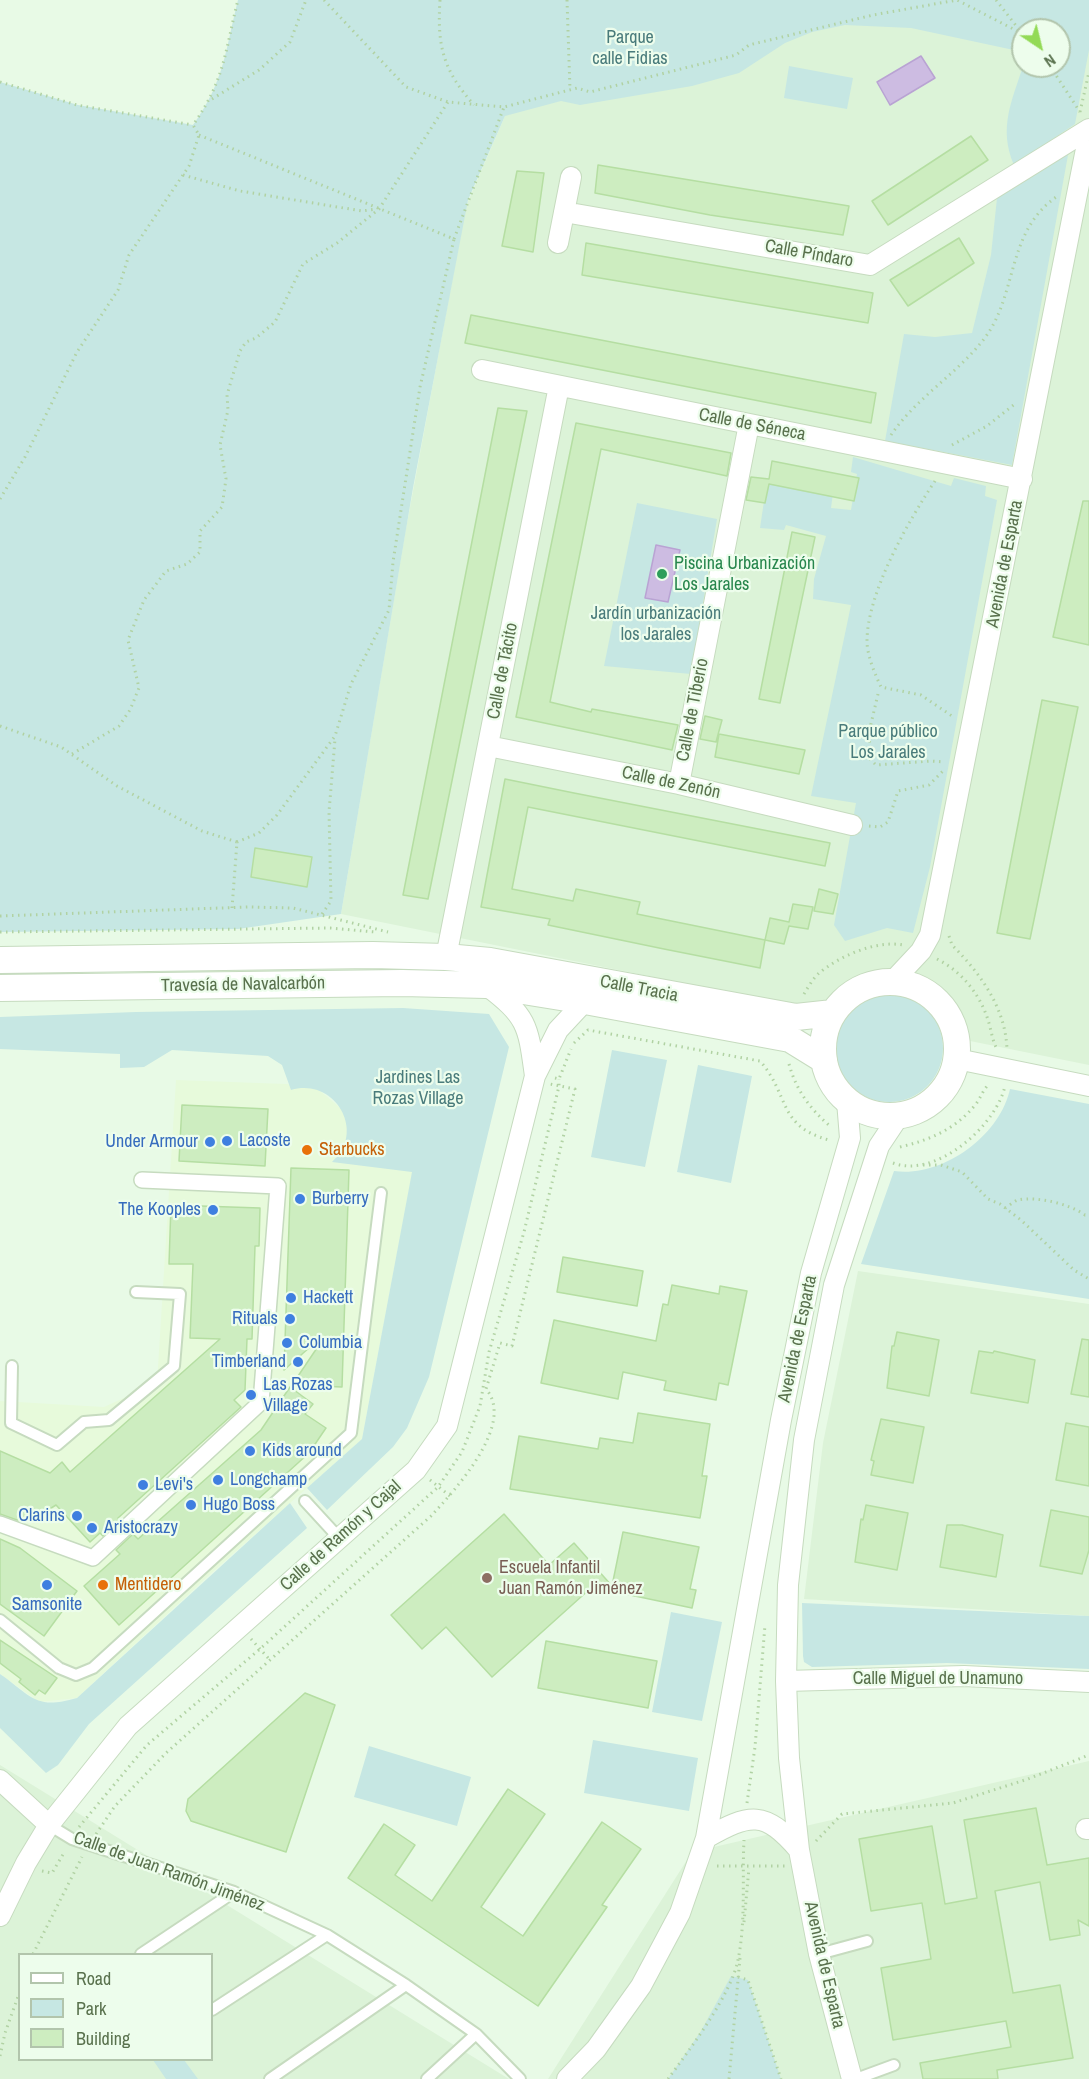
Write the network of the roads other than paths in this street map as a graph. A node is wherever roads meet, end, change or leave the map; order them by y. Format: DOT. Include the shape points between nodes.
graph roads {
  1 [pos="1086,124"];
  2 [pos="571,177"];
  3 [pos="564,212"];
  4 [pos="558,243"];
  5 [pos="482,370"];
  6 [pos="559,386"];
  7 [pos="749,424"];
  8 [pos="1022,480"];
  9 [pos="488,746"];
  10 [pos="679,784"];
  11 [pos="852,825"];
  12 [pos="446,957"];
  13 [pos="0,960"];
  14 [pos="892,982"];
  15 [pos="486,985"];
  16 [pos="0,988"];
  17 [pos="585,1000"];
  18 [pos="833,1013"];
  19 [pos="793,1028"];
  20 [pos="957,1059"];
  21 [pos="824,1060"];
  22 [pos="535,1076"];
  23 [pos="1089,1086"];
  24 [pos="847,1101"];
  25 [pos="899,1116"];
  26 [pos="142,1180"];
  27 [pos="381,1193"];
  28 [pos="136,1292"];
  29 [pos="12,1366"];
  30 [pos="305,1500"];
  31 [pos="0,1524"];
  32 [pos="339,1538"];
  33 [pos="753,1580"];
  34 [pos="788,1585"];
  35 [pos="0,1620"];
  36 [pos="786,1681"];
  37 [pos="1089,1682"];
  38 [pos="0,1780"];
  39 [pos="49,1825"];
  40 [pos="706,1838"];
  41 [pos="806,1853"];
  42 [pos="234,1892"];
  43 [pos="0,1916"];
  44 [pos="327,1935"];
  45 [pos="867,1941"];
  46 [pos="142,1953"];
  47 [pos="819,1954"];
  48 [pos="406,1985"];
  49 [pos="213,2009"];
  50 [pos="476,2034"];
  51 [pos="894,2065"];
  52 [pos="270,2079"];
  53 [pos="427,2079"];
  54 [pos="520,2079"];
  55 [pos="567,2079"];
  56 [pos="854,2079"];
  1 -- 3 [label="street, Calle Píndaro" via="870,265"];
  1 -- 8 [label="street, Avenida de Esparta" via="1080,180"];
  2 -- 3 [label="street"];
  3 -- 4 [label="street"];
  5 -- 6 [label="street, Calle de Séneca"];
  6 -- 7 [label="street, Calle de Séneca"];
  6 -- 9 [label="street, Calle de Tácito"];
  7 -- 8 [label="street, Calle de Séneca" via="883,451 933,467"];
  7 -- 10 [label="street, Calle de Tiberio"];
  8 -- 14 [label="street, Avenida de Esparta" via="930,934 921,951"];
  9 -- 10 [label="street, Calle de Zenón"];
  9 -- 12 [label="street, Calle de Tácito"];
  10 -- 11 [label="street, Calle de Zenón"];
  12 -- 13 [label="street, Travesía de Navalcarbón"];
  12 -- 19 [label="street, Calle Tracia" via="490,961"];
  14 -- 18 [label="street" via="858,990"];
  14 -- 20 [label="street" via="928,993 942,1006 952,1022"];
  15 -- 16 [label="street, Travesía de Navalcarbón"];
  15 -- 17 [label="street, Calle Tracia"];
  15 -- 22 [label="street, Calle de Ramón y Cajal" via="513,1006 529,1033"];
  17 -- 19 [label="street, Calle Tracia"];
  17 -- 22 [label="street, Calle de Ramón y Cajal" via="558,1030"];
  18 -- 19 [label="street, Calle Tracia"];
  18 -- 21 [label="street" via="824,1036"];
  19 -- 21 [label="street, Calle Tracia"];
  20 -- 23 [label="street"];
  20 -- 25 [label="street" via="937,1097 926,1106"];
  21 -- 24 [label="street" via="832,1083"];
  22 -- 32 [label="street, Calle de Ramón y Cajal" via="447,1426 416,1470"];
  24 -- 25 [label="street" via="881,1116"];
  24 -- 33 [label="street, Avenida de Esparta" via="850,1138 811,1273"];
  25 -- 34 [label="street, Avenida de Esparta" via="879,1146 834,1285 804,1440"];
  26 -- 31 [label="street" via="278,1186 261,1402 93,1558"];
  27 -- 35 [label="lane" via="351,1432 93,1668 76,1675 59,1668"];
  28 -- 29 [label="lane" via="180,1294 174,1366 109,1420 84,1422 57,1445 11,1423"];
  30 -- 32 [label="lane"];
  32 -- 39 [label="street, Calle de Ramón y Cajal" via="128,1726"];
  33 -- 34 [label="street" via="764,1575"];
  33 -- 40 [label="street, Avenida de Esparta"];
  34 -- 36 [label="street, Avenida de Esparta"];
  36 -- 37 [label="street, Calle Miguel de Unamuno" via="964,1676"];
  36 -- 41 [label="street, Avenida de Esparta" via="789,1758"];
  38 -- 39 [label="street, Calle de Juan Ramón Jiménez"];
  39 -- 42 [label="lane, Calle de Juan Ramón Jiménez" via="88,1845"];
  39 -- 43 [label="street, Calle de Ramón y Cajal"];
  40 -- 41 [label="street" via="735,1822 760,1819 781,1829"];
  40 -- 55 [label="street, Avenida de Esparta" via="680,1913 641,1986 596,2049"];
  41 -- 47 [label="street, Avenida de Esparta"];
  42 -- 44 [label="lane, Calle de Juan Ramón Jiménez"];
  42 -- 46 [label="lane"];
  44 -- 48 [label="lane, Calle de Juan Ramón Jiménez"];
  44 -- 49 [label="lane"];
  45 -- 47 [label="lane"];
  47 -- 56 [label="street, Avenida de Esparta"];
  48 -- 50 [label="lane, Calle de Juan Ramón Jiménez"];
  48 -- 52 [label="lane"];
  50 -- 53 [label="lane"];
  50 -- 54 [label="lane, Calle de Juan Ramón Jiménez"];
  51 -- 56 [label="lane"];
}
